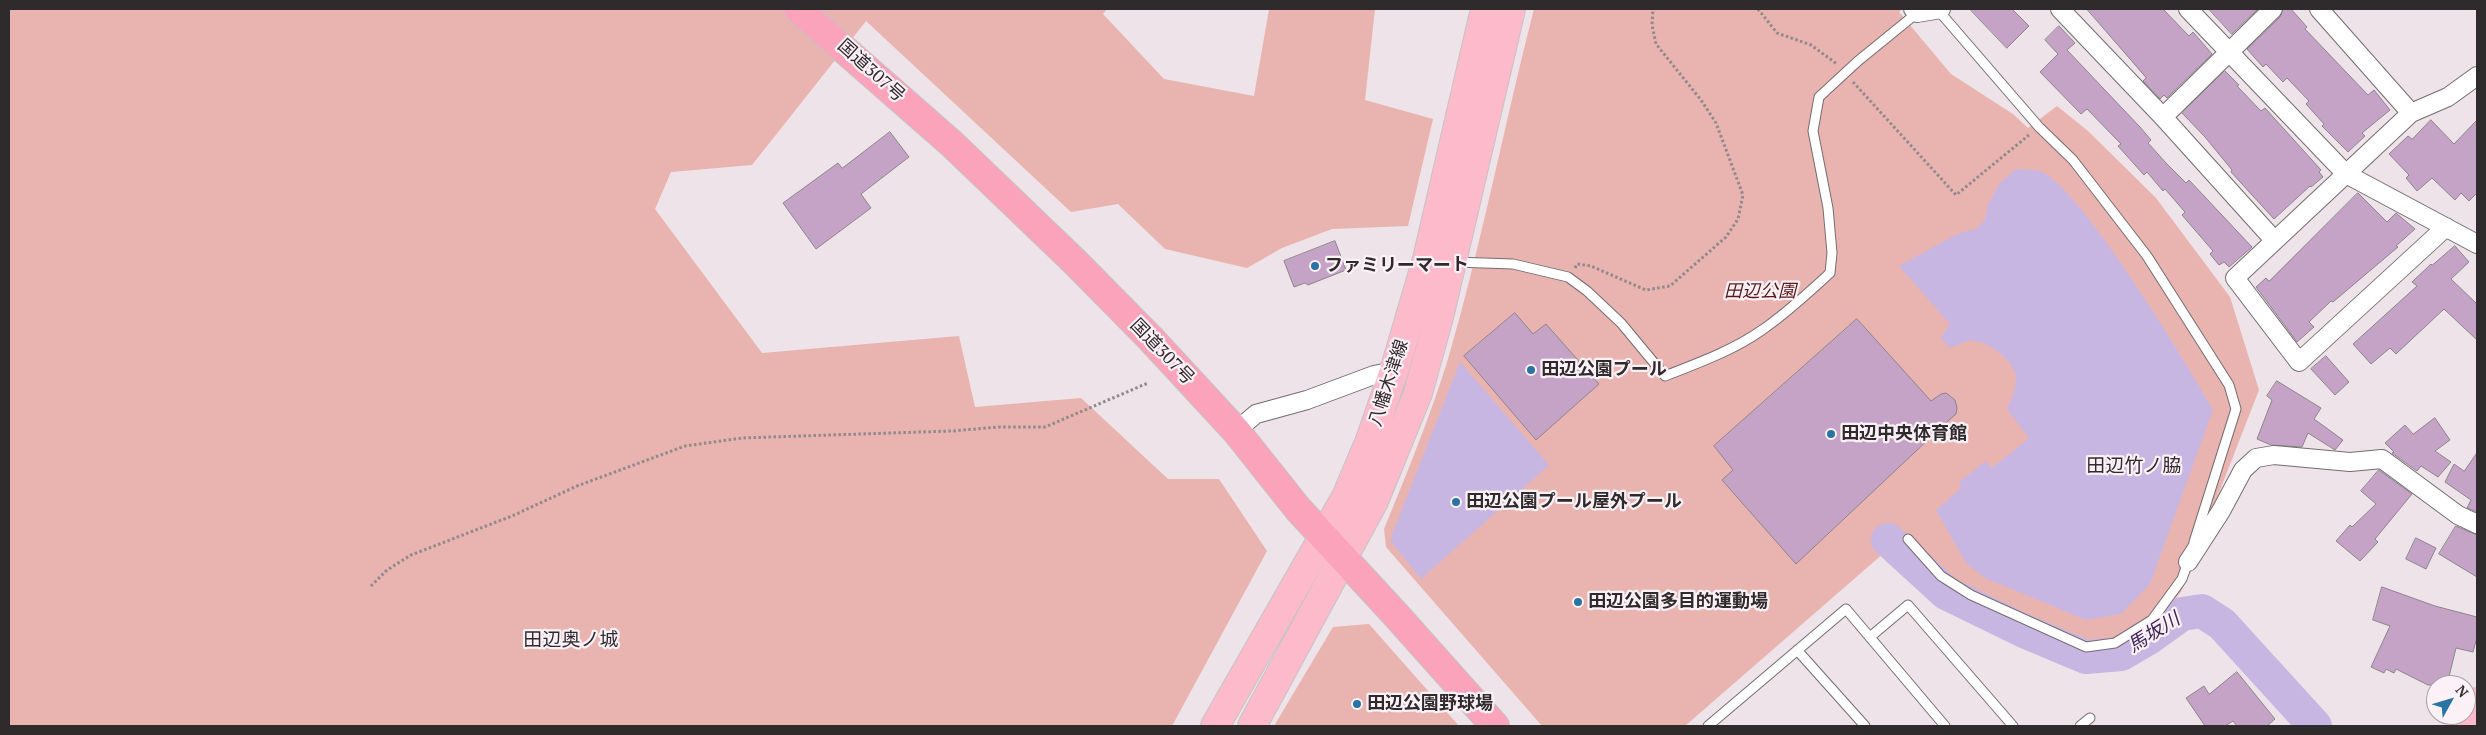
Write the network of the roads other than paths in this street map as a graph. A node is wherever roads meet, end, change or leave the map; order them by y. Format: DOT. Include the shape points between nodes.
graph roads {
  1 [pos="798,9"];
  2 [pos="1485,9"];
  3 [pos="1511,9"];
  4 [pos="2060,9"];
  5 [pos="2188,9"];
  6 [pos="2273,9"];
  7 [pos="2319,9"];
  8 [pos="1940,10"];
  9 [pos="1915,11"];
  10 [pos="2229,52"];
  11 [pos="2477,76"];
  12 [pos="2411,113"];
  13 [pos="2163,117"];
  14 [pos="2346,174"];
  15 [pos="2446,227"];
  16 [pos="2274,240"];
  17 [pos="2477,244"];
  18 [pos="1451,262"];
  19 [pos="1394,372"];
  20 [pos="1236,431"];
  21 [pos="2477,524"];
  22 [pos="1323,536"];
  23 [pos="1908,539"];
  24 [pos="1345,558"];
  25 [pos="2188,562"];
  26 [pos="1870,638"];
  27 [pos="1797,650"];
  28 [pos="2477,702"];
  29 [pos="2090,718"];
  30 [pos="1215,726"];
  31 [pos="1252,726"];
  32 [pos="1495,726"];
  33 [pos="1708,726"];
  34 [pos="1865,726"];
  35 [pos="1945,726"];
  36 [pos="2013,726"];
  37 [pos="2080,726"];
  38 [pos="2471,726"];
  1 -- 20 [label="highway, 国道307号" via="952,144 1055,243 1151,339"];
  2 -- 19 [label="main road, 八幡木津線" via="1427,259"];
  3 -- 18 [label="main road, 八幡木津線"];
  4 -- 13 [label="street"];
  5 -- 10 [label="street"];
  6 -- 10 [label="street"];
  7 -- 12 [label="street"];
  8 -- 9 [label="street"];
  8 -- 25 [label="lane" via="2039,127 2073,160 2147,256 2229,385 2236,409"];
  9 -- 18 [label="lane" via="1819,97 1813,131 1828,208 1832,253 1830,273 1787,312 1760,331 1702,362 1665,376 1621,323 1568,277 1513,264"];
  10 -- 13 [label="street"];
  10 -- 14 [label="street"];
  11 -- 12 [label="street" via="2448,98"];
  12 -- 14 [label="street"];
  13 -- 16 [label="street"];
  14 -- 15 [label="street"];
  14 -- 16 [label="street"];
  15 -- 16 [label="street" via="2299,362 2235,278"];
  15 -- 17 [label="street"];
  18 -- 24 [label="main road, 八幡木津線" via="1418,393 1378,492"];
  19 -- 20 [label="street" via="1374,375 1307,400 1256,414"];
  19 -- 22 [label="main road, 八幡木津線" via="1346,496"];
  20 -- 22 [label="highway, 国道307号" via="1298,510"];
  21 -- 25 [label="street" via="2458,515 2382,459 2350,462 2274,455 2256,458 2242,470"];
  22 -- 24 [label="highway, 国道307号"];
  22 -- 30 [label="main road, 八幡木津線"];
  23 -- 25 [label="lane" via="1941,576 1971,595 2086,647 2115,643 2152,620 2182,579"];
  24 -- 31 [label="main road, 八幡木津線"];
  24 -- 32 [label="highway, 国道307号"];
  26 -- 27 [label="lane" via="1846,609"];
  26 -- 35 [label="lane"];
  26 -- 36 [label="lane" via="1908,605"];
  27 -- 33 [label="lane"];
  27 -- 34 [label="lane"];
  28 -- 38 [label="main road"];
  29 -- 37 [label="lane"];
}
